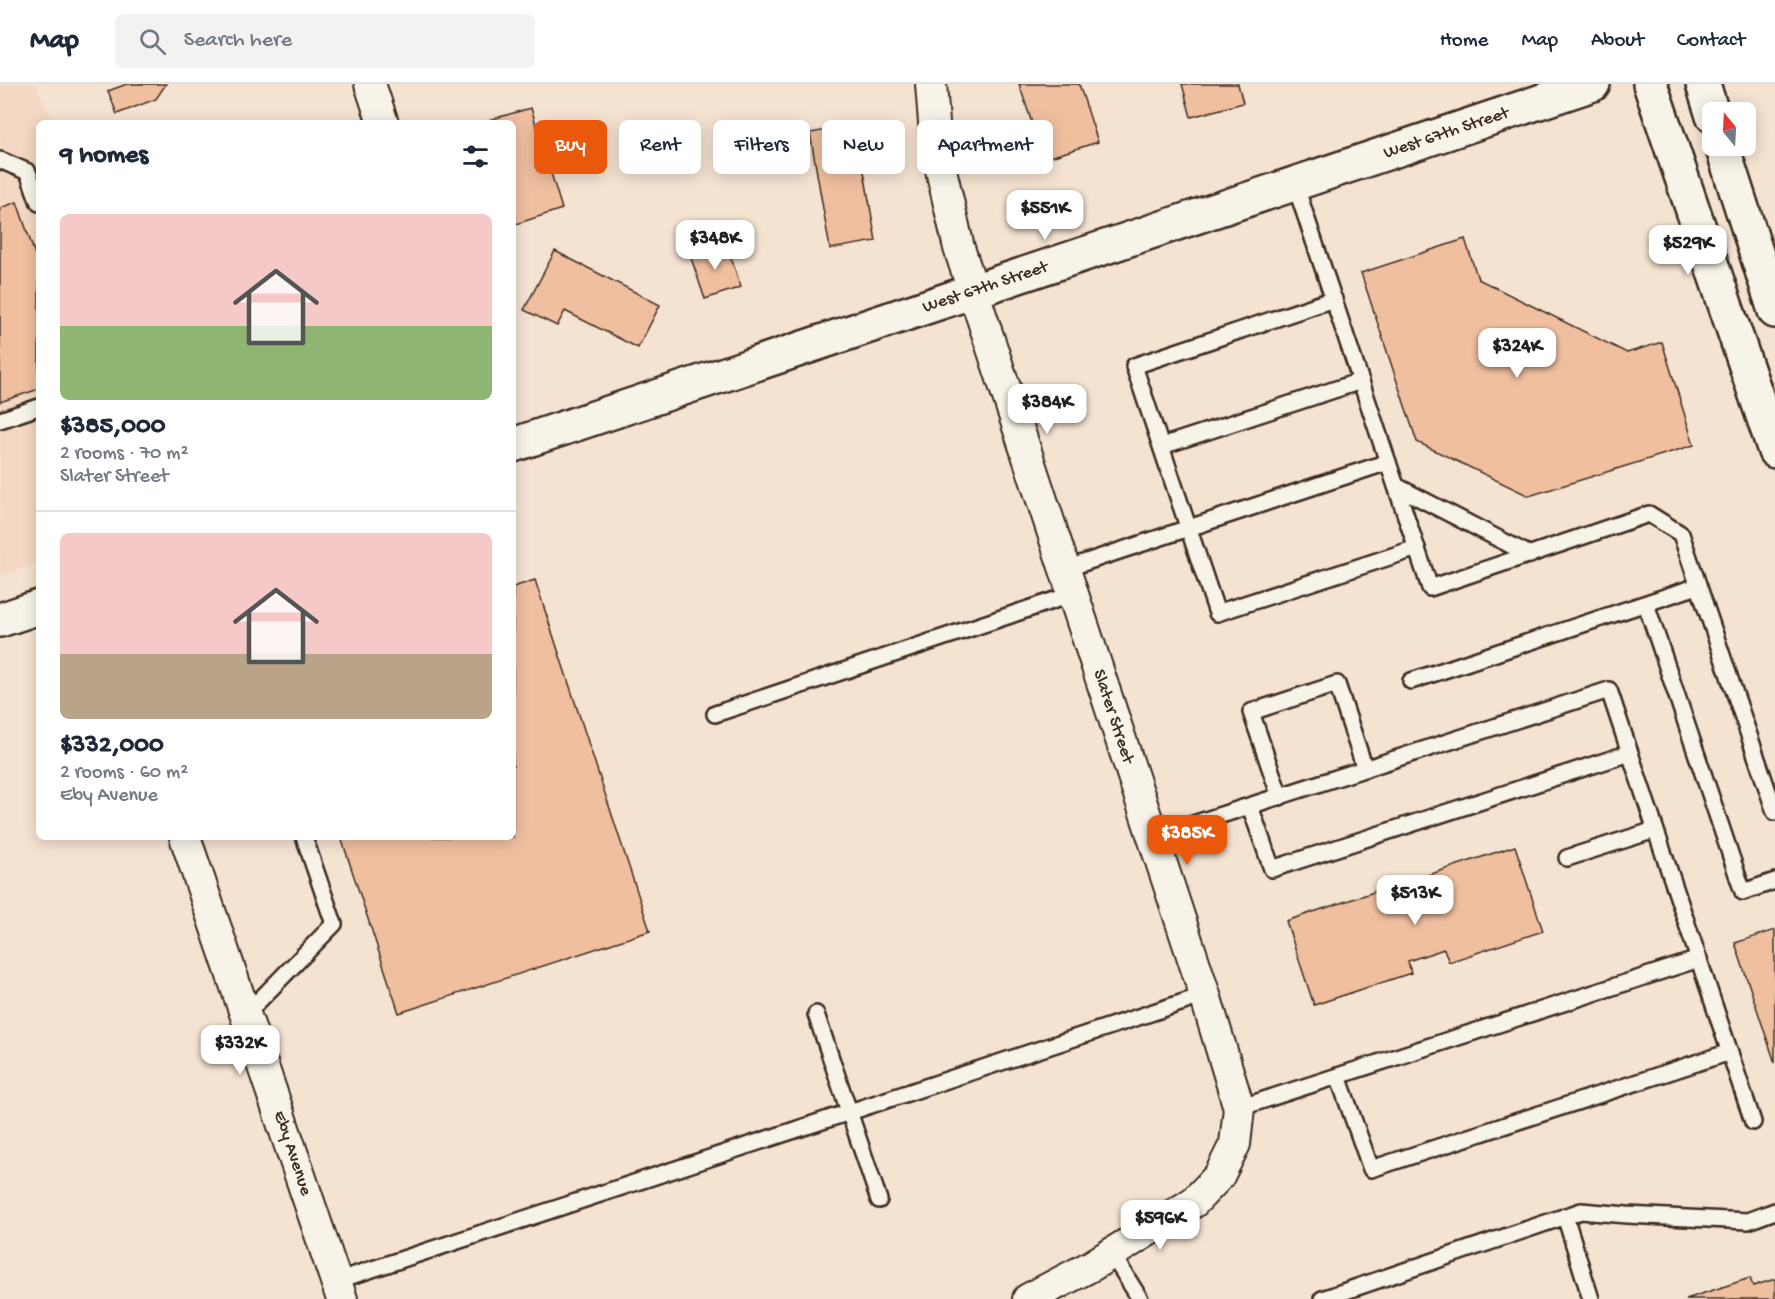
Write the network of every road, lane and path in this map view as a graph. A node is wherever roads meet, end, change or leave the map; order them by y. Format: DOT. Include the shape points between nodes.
graph roads {
  1 [pos="370,84"];
  2 [pos="931,84"];
  3 [pos="1593,84"];
  4 [pos="1650,84"];
  5 [pos="1703,84"];
  6 [pos="1709,102"];
  7 [pos="382,120"];
  8 [pos="1725,156"];
  9 [pos="0,160"];
  10 [pos="1295,184"];
  11 [pos="36,195"];
  12 [pos="974,291"];
  13 [pos="1334,299"];
  14 [pos="1775,310"];
  15 [pos="1361,381"];
  16 [pos="36,408"];
  17 [pos="0,420"];
  18 [pos="516,444"];
  19 [pos="1162,446"];
  20 [pos="1775,451"];
  21 [pos="1388,462"];
  22 [pos="1396,486"];
  23 [pos="1190,528"];
  24 [pos="1417,549"];
  25 [pos="1530,555"];
  26 [pos="1069,582"];
  27 [pos="1698,586"];
  28 [pos="1646,604"];
  29 [pos="36,608"];
  30 [pos="0,620"];
  31 [pos="1411,681"];
  32 [pos="715,714"];
  33 [pos="1630,753"];
  34 [pos="1365,769"];
  35 [pos="1280,797"];
  36 [pos="1250,806"];
  37 [pos="1775,812"];
  38 [pos="1655,830"];
  39 [pos="1153,837"];
  40 [pos="186,840"];
  41 [pos="305,840"];
  42 [pos="1568,858"];
  43 [pos="1775,880"];
  44 [pos="1699,959"];
  45 [pos="1204,995"];
  46 [pos="816,1014"];
  47 [pos="245,1015"];
  48 [pos="1730,1052"];
  49 [pos="1338,1076"];
  50 [pos="1239,1108"];
  51 [pos="849,1112"];
  52 [pos="1753,1122"];
  53 [pos="879,1200"];
  54 [pos="1775,1210"];
  55 [pos="1565,1216"];
  56 [pos="1112,1254"];
  57 [pos="339,1290"];
  58 [pos="1028,1299"];
  59 [pos="1140,1299"];
  60 [pos="1322,1299"];
  61 [pos="1591,1299"];
  1 -- 7 [label="street"];
  2 -- 12 [label="street, Slater Street" via="936,148 959,248"];
  3 -- 10 [label="street, West 67th Street"];
  4 -- 20 [label="street"];
  5 -- 6 [label="street"];
  8 -- 14 [label="street"];
  9 -- 11 [label="lane" via="28,172"];
  10 -- 12 [label="street, West 67th Street"];
  10 -- 13 [label="lane"];
  12 -- 18 [label="street, West 67th Street"];
  12 -- 26 [label="street, Slater Street"];
  13 -- 15 [label="lane"];
  13 -- 19 [label="lane" via="1134,366"];
  15 -- 19 [label="lane"];
  15 -- 21 [label="lane"];
  16 -- 17 [label="lane"];
  19 -- 23 [label="lane"];
  21 -- 22 [label="lane"];
  21 -- 23 [label="lane"];
  22 -- 24 [label="lane"];
  22 -- 25 [label="lane"];
  23 -- 24 [label="lane" via="1217,613"];
  23 -- 26 [label="lane"];
  24 -- 25 [label="lane" via="1430,588"];
  25 -- 27 [label="lane" via="1650,514 1680,534"];
  26 -- 32 [label="lane"];
  26 -- 39 [label="street, Slater Street"];
  27 -- 28 [label="lane"];
  27 -- 37 [label="lane"];
  28 -- 31 [label="lane"];
  28 -- 43 [label="lane" via="1743,892"];
  29 -- 30 [label="street"];
  33 -- 34 [label="lane" via="1609,690"];
  33 -- 36 [label="lane" via="1272,869"];
  33 -- 38 [label="lane"];
  34 -- 35 [label="lane"];
  34 -- 35 [label="lane" via="1337,684 1251,712"];
  35 -- 36 [label="lane"];
  36 -- 39 [label="lane"];
  38 -- 42 [label="lane"];
  38 -- 44 [label="lane"];
  39 -- 45 [label="street, Slater Street"];
  40 -- 47 [label="street, Eby Avenue"];
  41 -- 47 [label="lane" via="334,924"];
  44 -- 48 [label="lane"];
  44 -- 49 [label="lane"];
  45 -- 50 [label="street, Slater Street"];
  45 -- 51 [label="lane"];
  46 -- 51 [label="lane"];
  47 -- 57 [label="street, Eby Avenue"];
  48 -- 49 [label="lane" via="1371,1169"];
  48 -- 52 [label="lane"];
  49 -- 50 [label="lane"];
  50 -- 56 [label="street, Slater Street" via="1235,1144 1219,1176 1194,1202"];
  51 -- 53 [label="lane"];
  51 -- 57 [label="lane"];
  54 -- 55 [label="lane" via="1748,1221 1581,1211"];
  55 -- 60 [label="lane"];
  55 -- 61 [label="lane"];
  56 -- 58 [label="street"];
  56 -- 59 [label="lane"];
}
